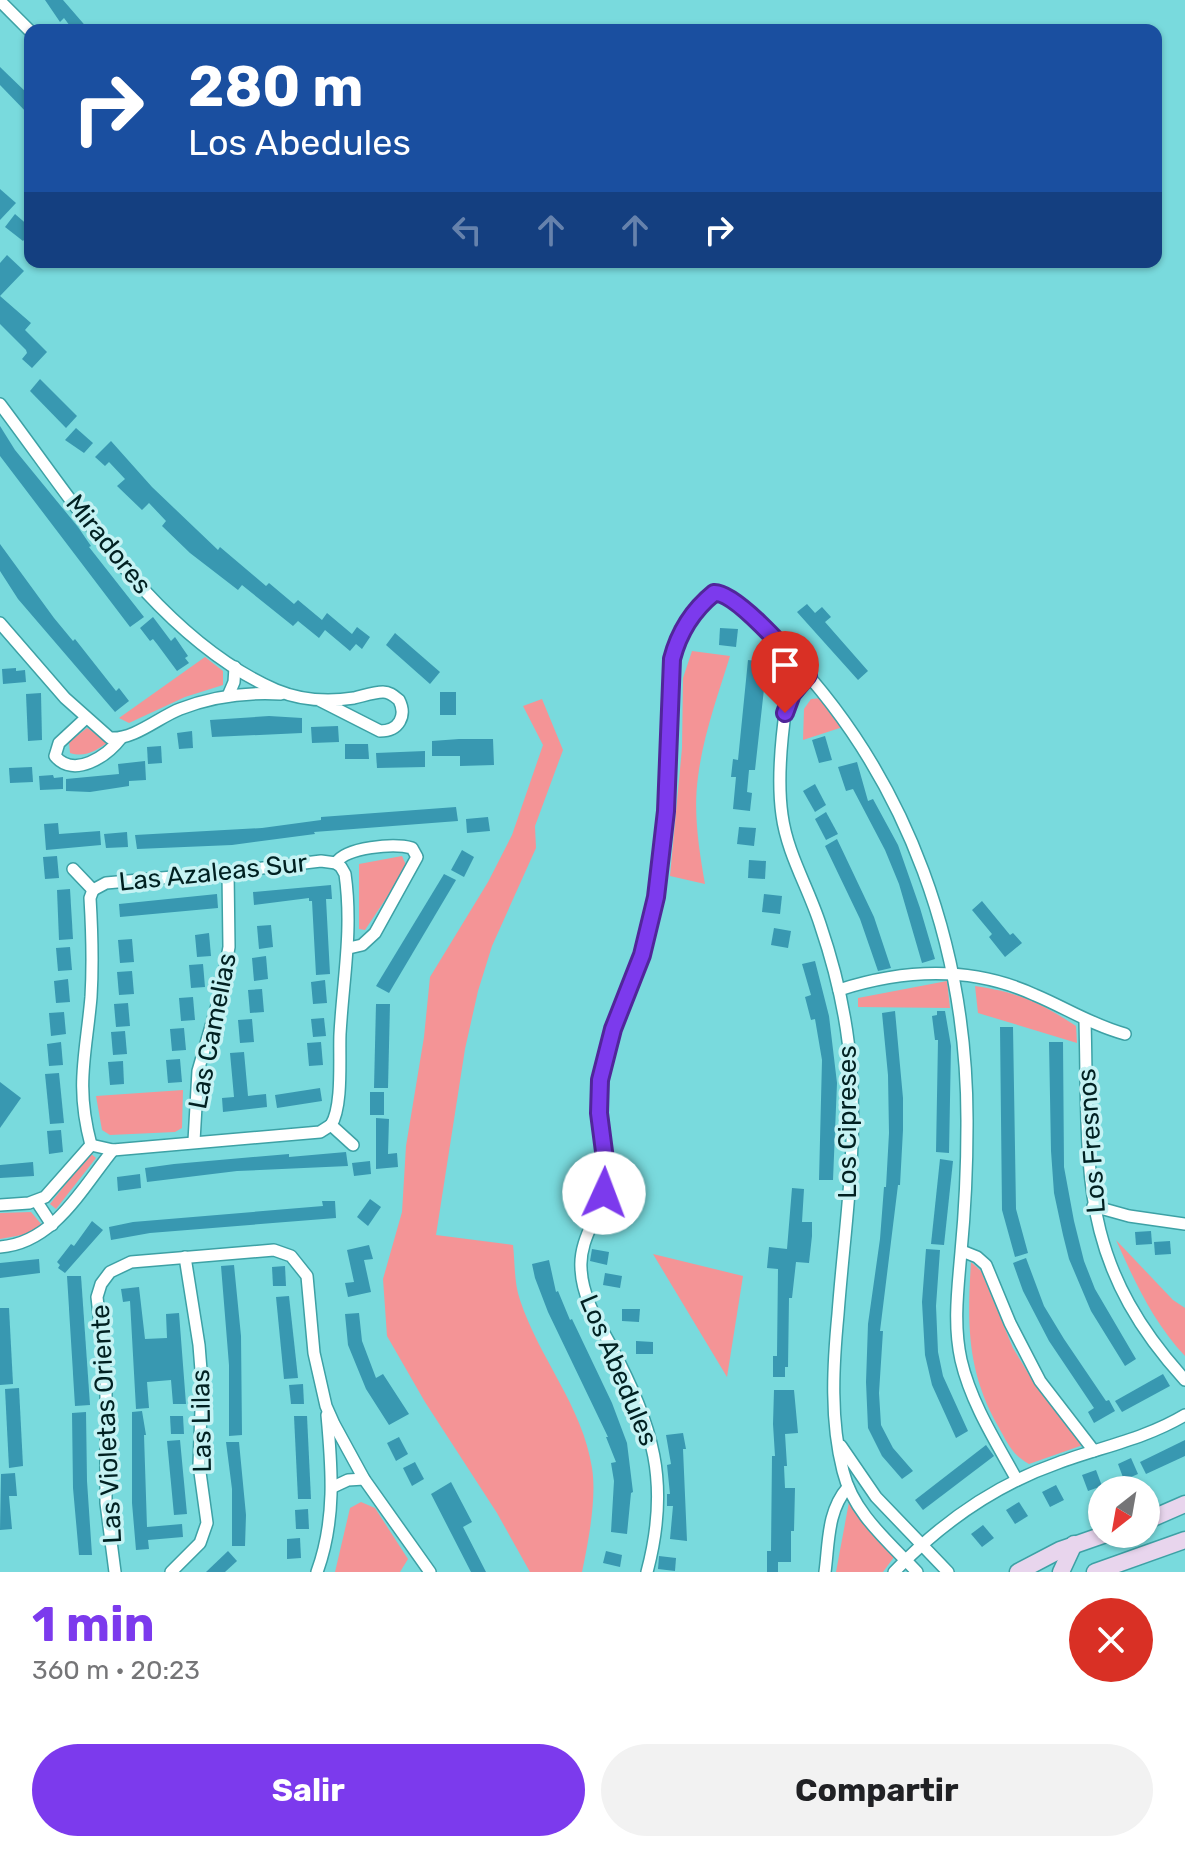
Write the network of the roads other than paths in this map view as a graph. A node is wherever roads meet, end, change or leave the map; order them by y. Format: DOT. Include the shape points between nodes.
graph roads {
  1 [pos="0,1"];
  2 [pos="24,25"];
  3 [pos="0,404"];
  4 [pos="0,623"];
  5 [pos="235,667"];
  6 [pos="808,675"];
  7 [pos="288,695"];
  8 [pos="228,696"];
  9 [pos="319,700"];
  10 [pos="86,718"];
  11 [pos="121,738"];
  12 [pos="336,863"];
  13 [pos="73,869"];
  14 [pos="228,872"];
  15 [pos="93,890"];
  16 [pos="349,948"];
  17 [pos="953,973"];
  18 [pos="839,990"];
  19 [pos="1085,1020"];
  20 [pos="1125,1034"];
  21 [pos="331,1125"];
  22 [pos="194,1141"];
  23 [pos="91,1145"];
  24 [pos="353,1145"];
  25 [pos="113,1150"];
  26 [pos="37,1202"];
  27 [pos="0,1205"];
  28 [pos="1093,1206"];
  29 [pos="1185,1224"];
  30 [pos="52,1225"];
  31 [pos="0,1247"];
  32 [pos="962,1251"];
  33 [pos="185,1257"];
  34 [pos="1185,1380"];
  35 [pos="326,1406"];
  36 [pos="1185,1415"];
  37 [pos="839,1442"];
  38 [pos="1094,1451"];
  39 [pos="364,1479"];
  40 [pos="1017,1480"];
  41 [pos="333,1487"];
  42 [pos="848,1487"];
  43 [pos="1185,1504"];
  44 [pos="1160,1515"];
  45 [pos="1088,1540"];
  46 [pos="1185,1540"];
  47 [pos="923,1544"];
  48 [pos="1074,1544"];
  49 [pos="906,1560"];
  50 [pos="115,1572"];
  51 [pos="171,1572"];
  52 [pos="317,1572"];
  53 [pos="430,1572"];
  54 [pos="647,1572"];
  55 [pos="825,1572"];
  56 [pos="894,1572"];
  57 [pos="917,1572"];
  58 [pos="948,1572"];
  59 [pos="1018,1572"];
  60 [pos="1061,1572"];
  61 [pos="1095,1572"];
  1 -- 2 [label="street"];
  3 -- 5 [label="street, Miradores" via="130,574 189,633"];
  4 -- 10 [label="street"];
  5 -- 7 [label="street, Miradores"];
  5 -- 8 [label="street"];
  6 -- 17 [label="street, Los Abedules" via="862,747 902,819 932,894"];
  6 -- 18 [label="street, Los Cipreses" via="786,706 782,816"];
  6 -- 54 [label="street, Los Abedules" via="761,625 718,592 689,619 672,659 661,868 642,955 603,1064 599,1113 606,1180 581,1259 591,1309 631,1389 656,1462 658,1522"];
  7 -- 8 [label="street"];
  7 -- 9 [label="street, Miradores"];
  8 -- 11 [label="street" via="178,709"];
  9 -- 9 [label="street, Miradores" via="380,731 393,729 402,717 399,700 385,692"];
  10 -- 11 [label="street" via="105,735"];
  10 -- 11 [label="street" via="57,746 60,762 93,761"];
  12 -- 14 [label="street, Las Azaleas Sur"];
  12 -- 16 [label="street" via="345,874"];
  12 -- 16 [label="street" via="351,851 404,845 417,853 375,933"];
  13 -- 15 [label="street"];
  14 -- 15 [label="street, Las Azaleas Sur" via="106,883"];
  14 -- 22 [label="street, Las Camelias" via="229,947 198,1071"];
  15 -- 23 [label="street" via="81,1081"];
  16 -- 21 [label="street"];
  17 -- 18 [label="street" via="900,975"];
  17 -- 19 [label="street" via="1017,987"];
  17 -- 32 [label="street, Los Abedules" via="967,1089"];
  18 -- 37 [label="street, Los Cipreses" via="853,1116 833,1405"];
  19 -- 20 [label="street"];
  19 -- 28 [label="street, Los Fresnos"];
  21 -- 22 [label="street" via="320,1132"];
  21 -- 24 [label="street"];
  22 -- 25 [label="street"];
  23 -- 25 [label="street"];
  23 -- 26 [label="street"];
  25 -- 30 [label="street"];
  26 -- 27 [label="street"];
  26 -- 30 [label="street"];
  28 -- 29 [label="street"];
  28 -- 34 [label="street, Los Fresnos" via="1127,1301"];
  30 -- 31 [label="street" via="28,1241"];
  32 -- 38 [label="street" via="986,1265 1040,1381"];
  32 -- 40 [label="street, Los Abedules" via="956,1311 960,1358 976,1403"];
  33 -- 35 [label="street" via="274,1250 298,1262 309,1284 311,1332"];
  33 -- 50 [label="street, Las Violetas Oriente" via="123,1264 104,1278 99,1290 106,1379 105,1492"];
  33 -- 51 [label="street, Las Lilas" via="199,1345 199,1465 207,1523 196,1549"];
  35 -- 39 [label="street"];
  35 -- 41 [label="street"];
  36 -- 38 [label="street"];
  37 -- 42 [label="street, Los Cipreses"];
  37 -- 47 [label="street, Los Cipreses" via="876,1497"];
  38 -- 40 [label="street"];
  39 -- 41 [label="street"];
  39 -- 53 [label="street"];
  40 -- 47 [label="street"];
  41 -- 52 [label="street"];
  42 -- 49 [label="street, Los Cipreses" via="864,1515"];
  42 -- 55 [label="street" via="831,1518"];
  43 -- 44 [label="street"];
  45 -- 48 [label="street"];
  46 -- 61 [label="street"];
  47 -- 49 [label="street"];
  47 -- 58 [label="street, Los Cipreses"];
  48 -- 59 [label="street"];
  48 -- 60 [label="street"];
  49 -- 56 [label="street"];
  49 -- 57 [label="street, Los Cipreses"];
}
